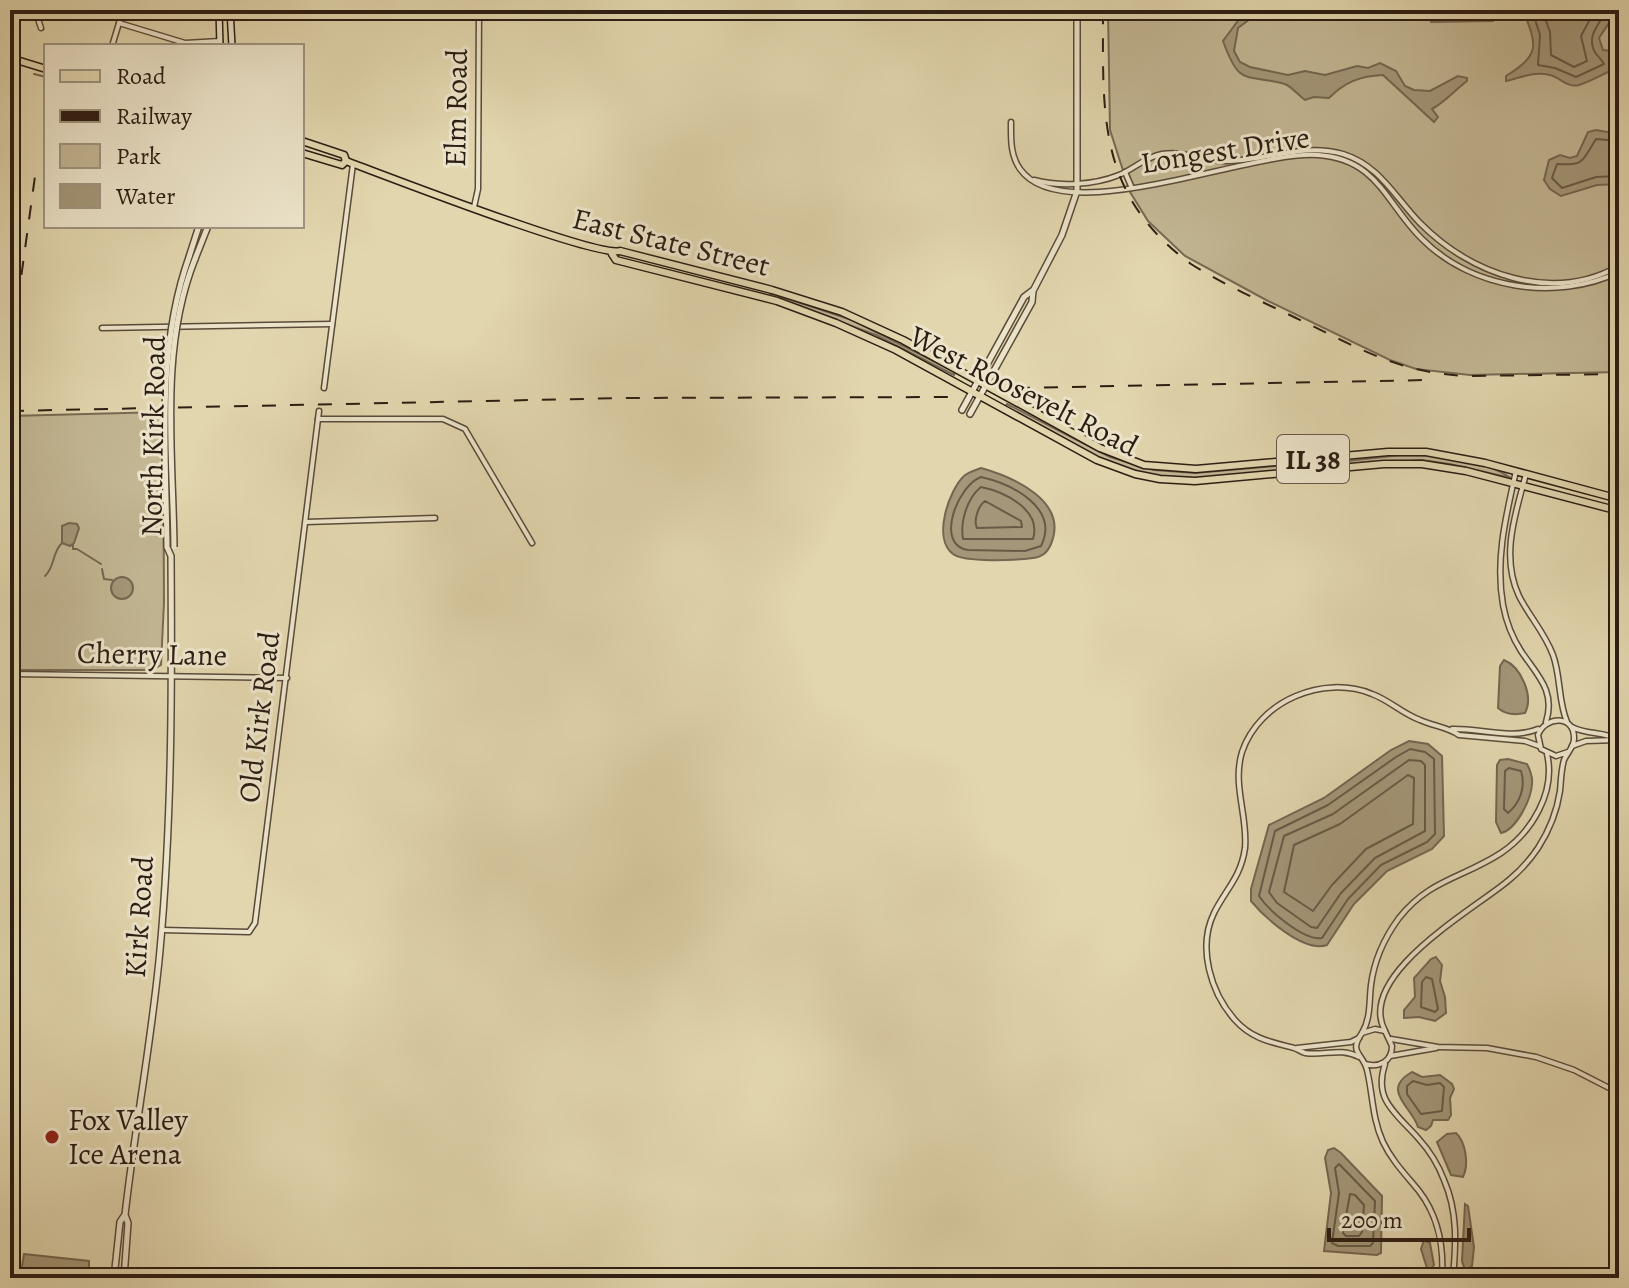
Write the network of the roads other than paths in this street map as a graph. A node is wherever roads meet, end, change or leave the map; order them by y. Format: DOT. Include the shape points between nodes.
graph roads {
  1 [pos="35,10"];
  2 [pos="123,10"];
  3 [pos="219,10"];
  4 [pos="230,10"];
  5 [pos="479,10"];
  6 [pos="1077,10"];
  7 [pos="119,23"];
  8 [pos="41,28"];
  9 [pos="113,44"];
  10 [pos="220,44"];
  11 [pos="232,44"];
  12 [pos="10,58"];
  13 [pos="44,68"];
  14 [pos="1011,122"];
  15 [pos="304,142"];
  16 [pos="304,154"];
  17 [pos="349,162"];
  18 [pos="1125,172"];
  19 [pos="1030,179"];
  20 [pos="1077,183"];
  21 [pos="1131,186"];
  22 [pos="1077,191"];
  23 [pos="474,207"];
  24 [pos="199,228"];
  25 [pos="207,228"];
  26 [pos="612,254"];
  27 [pos="192,258"];
  28 [pos="1619,266"];
  29 [pos="1619,272"];
  30 [pos="1033,291"];
  31 [pos="332,324"];
  32 [pos="102,328"];
  33 [pos="978,381"];
  34 [pos="986,386"];
  35 [pos="324,388"];
  36 [pos="973,392"];
  37 [pos="980,396"];
  38 [pos="962,410"];
  39 [pos="319,411"];
  40 [pos="970,414"];
  41 [pos="318,419"];
  42 [pos="1516,471"];
  43 [pos="1526,474"];
  44 [pos="1513,482"];
  45 [pos="1523,485"];
  46 [pos="1619,499"];
  47 [pos="1619,511"];
  48 [pos="435,518"];
  49 [pos="306,522"];
  50 [pos="532,543"];
  51 [pos="171,556"];
  52 [pos="15,674"];
  53 [pos="171,676"];
  54 [pos="287,678"];
  55 [pos="1546,722"];
  56 [pos="1569,725"];
  57 [pos="1541,728"];
  58 [pos="1450,729"];
  59 [pos="1618,739"];
  60 [pos="1539,746"];
  61 [pos="1572,746"];
  62 [pos="1568,752"];
  63 [pos="1547,754"];
  64 [pos="162,930"];
  65 [pos="1385,1031"];
  66 [pos="1362,1033"];
  67 [pos="1359,1038"];
  68 [pos="1391,1039"];
  69 [pos="1438,1047"];
  70 [pos="1294,1049"];
  71 [pos="1390,1056"];
  72 [pos="1359,1057"];
  73 [pos="1385,1063"];
  74 [pos="1365,1064"];
  75 [pos="1619,1093"];
  76 [pos="125,1215"];
  77 [pos="114,1278"];
  78 [pos="124,1278"];
  79 [pos="1442,1278"];
  80 [pos="1453,1278"];
  1 -- 8 [label="street"];
  2 -- 7 [label="street"];
  3 -- 10 [label="street"];
  4 -- 11 [label="street"];
  5 -- 23 [label="street, Elm Road"];
  6 -- 20 [label="street"];
  7 -- 9 [label="street"];
  7 -- 10 [label="street" via="185,43"];
  12 -- 13 [label="main road"];
  14 -- 19 [label="street" via="1015,159"];
  15 -- 17 [label="main road, East State Street / IL 38" via="344,155"];
  16 -- 17 [label="main road, East State Street / IL 38" via="342,165"];
  17 -- 23 [label="main road, East State Street / IL 38"];
  17 -- 31 [label="street"];
  18 -- 20 [label="street, Longest Drive"];
  18 -- 21 [label="street"];
  18 -- 28 [label="street, Longest Drive" via="1161,154 1223,161 1332,151 1367,165 1441,242 1500,274 1561,283"];
  19 -- 20 [label="street, Longest Drive"];
  19 -- 22 [label="street, Longest Drive" via="1050,189"];
  20 -- 22 [label="street"];
  21 -- 22 [label="street, Longest Drive"];
  21 -- 29 [label="street, Longest Drive" via="1301,156 1329,157 1350,163 1377,181 1420,238 1467,270 1515,285 1554,289 1590,284"];
  22 -- 30 [label="street"];
  23 -- 26 [label="main road, East State Street / IL 38"];
  24 -- 27 [label="street, North Kirk Road"];
  25 -- 27 [label="street, North Kirk Road"];
  26 -- 33 [label="main road, East State Street / IL 38" via="620,251 826,306"];
  26 -- 36 [label="main road, West Roosevelt Road / IL 38" via="616,260 821,317"];
  27 -- 51 [label="street, North Kirk Road, bridge" via="173,354"];
  30 -- 33 [label="street" via="1024,297"];
  30 -- 34 [label="street"];
  31 -- 32 [label="street"];
  31 -- 35 [label="street"];
  33 -- 34 [label="main road, West Roosevelt Road / IL 38"];
  33 -- 36 [label="street"];
  34 -- 37 [label="street"];
  34 -- 42 [label="main road, West Roosevelt Road / IL 38" via="1110,453 1156,467 1206,469 1409,451"];
  36 -- 37 [label="main road, West Roosevelt Road / IL 38"];
  36 -- 38 [label="street"];
  37 -- 40 [label="street"];
  37 -- 44 [label="main road, West Roosevelt Road / IL 38" via="1097,460 1153,478 1206,481 1412,463"];
  39 -- 41 [label="street, Old Kirk Road"];
  41 -- 49 [label="street, Old Kirk Road"];
  41 -- 50 [label="street" via="443,419 465,429"];
  42 -- 43 [label="main road, West Roosevelt Road / IL 38"];
  42 -- 44 [label="street"];
  43 -- 45 [label="street"];
  43 -- 46 [label="main road, West Roosevelt Road / IL 38"];
  44 -- 45 [label="main road, West Roosevelt Road / IL 38"];
  44 -- 55 [label="street" via="1501,537 1503,602 1513,637 1547,689"];
  45 -- 47 [label="main road, West Roosevelt Road / IL 38"];
  45 -- 56 [label="street" via="1512,531 1512,572 1553,655"];
  48 -- 49 [label="street"];
  49 -- 54 [label="street, Old Kirk Road"];
  51 -- 53 [label="street, Kirk Road"];
  52 -- 53 [label="street, Cherry Lane"];
  53 -- 54 [label="street, Cherry Lane"];
  53 -- 64 [label="street, Kirk Road"];
  54 -- 64 [label="street, Old Kirk Road" via="253,929"];
  55 -- 56 [label="street" via="1556,719"];
  55 -- 57 [label="street"];
  56 -- 59 [label="street"];
  56 -- 61 [label="street"];
  57 -- 58 [label="street" via="1498,733"];
  57 -- 60 [label="street"];
  58 -- 60 [label="street" via="1472,738"];
  58 -- 70 [label="street" via="1420,720 1374,694 1329,688 1278,705 1243,749 1238,788 1245,849 1235,881 1212,917 1207,938 1211,977 1222,1002 1251,1034"];
  59 -- 61 [label="street"];
  60 -- 63 [label="street"];
  61 -- 62 [label="street"];
  62 -- 63 [label="street"];
  62 -- 65 [label="street" via="1556,809 1538,847 1511,879 1404,963 1382,1006"];
  63 -- 66 [label="street" via="1548,786 1525,831 1500,853 1425,893 1391,930 1374,971"];
  64 -- 76 [label="street, Kirk Road"];
  65 -- 66 [label="street"];
  65 -- 68 [label="street"];
  66 -- 67 [label="street"];
  67 -- 70 [label="street"];
  67 -- 72 [label="street"];
  68 -- 69 [label="street"];
  68 -- 71 [label="street"];
  69 -- 71 [label="street"];
  69 -- 75 [label="street" via="1536,1057"];
  70 -- 72 [label="street" via="1344,1051"];
  71 -- 73 [label="street"];
  72 -- 74 [label="street"];
  73 -- 74 [label="street"];
  73 -- 80 [label="street" via="1380,1080 1385,1099 1434,1159 1449,1192 1456,1234"];
  74 -- 79 [label="street" via="1380,1137 1436,1221"];
  76 -- 77 [label="street"];
  76 -- 78 [label="street, Kirk Road"];
}
